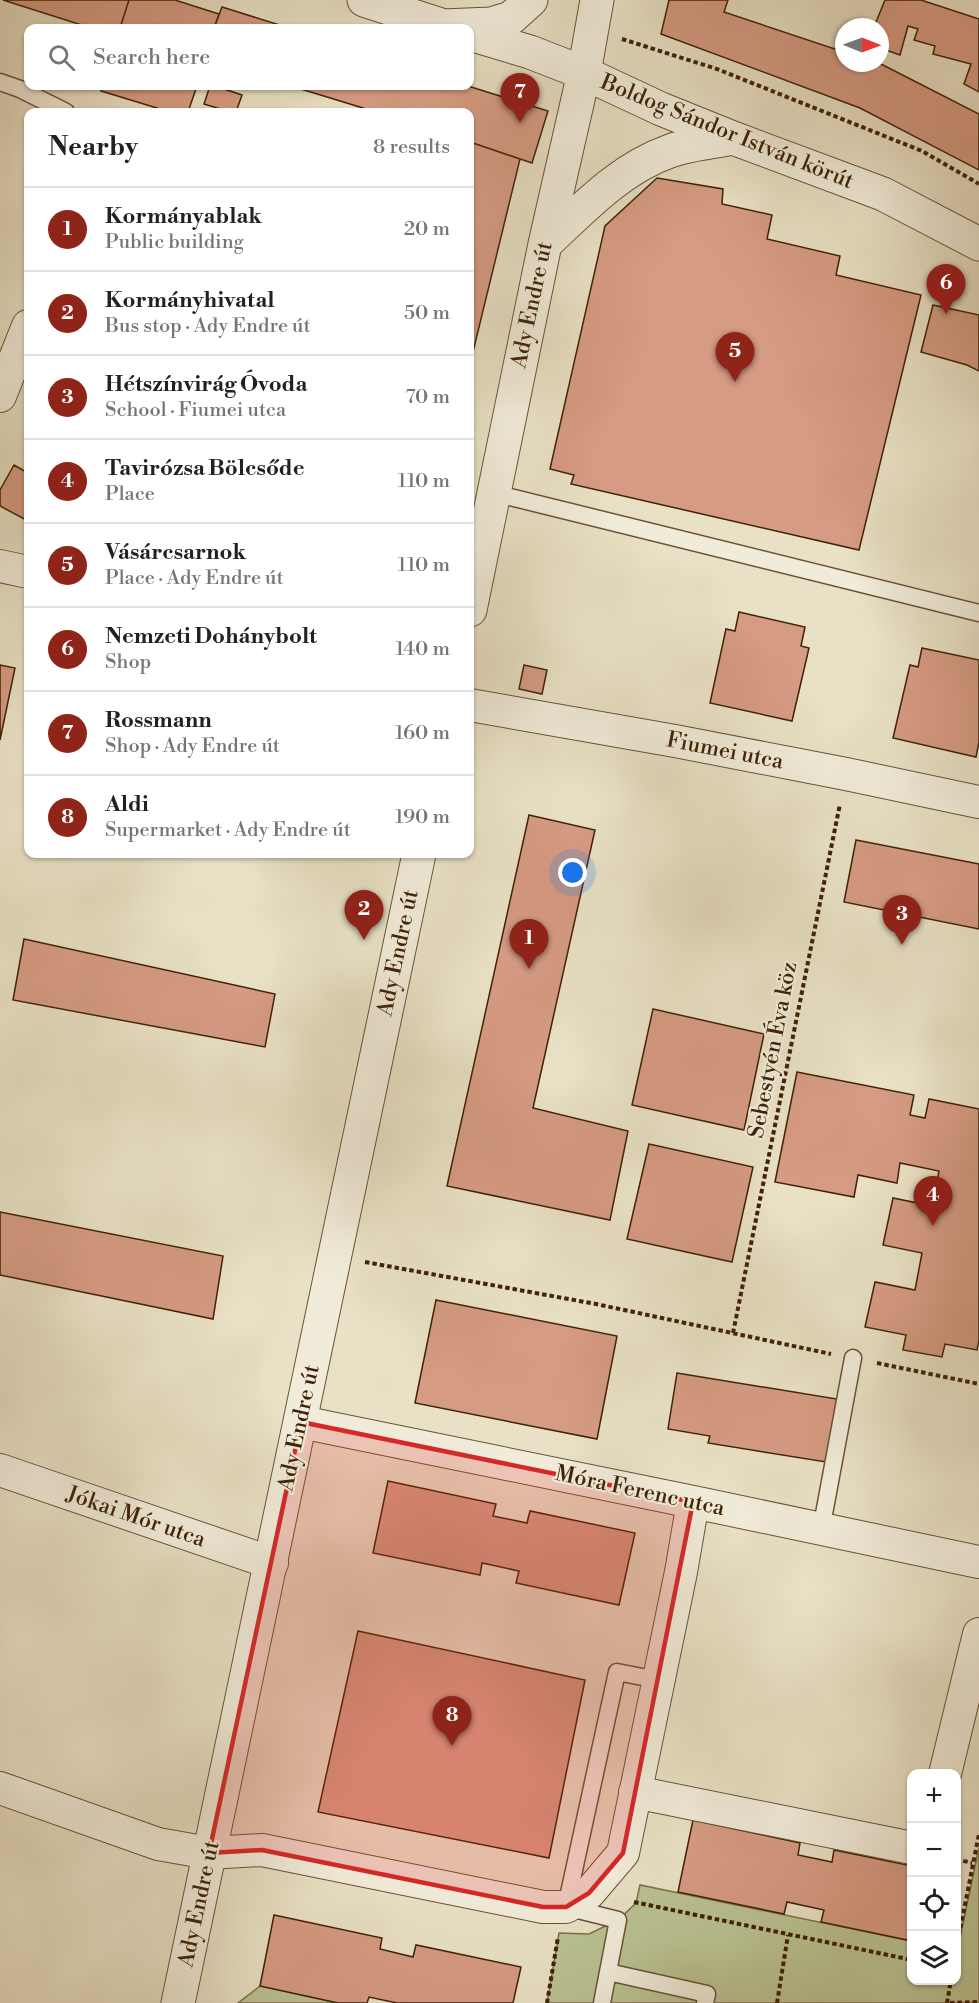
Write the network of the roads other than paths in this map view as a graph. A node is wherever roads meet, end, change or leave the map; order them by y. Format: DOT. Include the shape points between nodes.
graph roads {
  1 [pos="364,0"];
  2 [pos="531,0"];
  3 [pos="594,15"];
  4 [pos="436,24"];
  5 [pos="474,27"];
  6 [pos="474,36"];
  7 [pos="584,73"];
  8 [pos="0,82"];
  9 [pos="58,108"];
  10 [pos="733,138"];
  11 [pos="979,243"];
  12 [pos="545,244"];
  13 [pos="24,336"];
  14 [pos="0,396"];
  15 [pos="494,493"];
  16 [pos="0,566"];
  17 [pos="24,571"];
  18 [pos="474,590"];
  19 [pos="979,613"];
  20 [pos="474,706"];
  21 [pos="979,802"];
  22 [pos="418,858"];
  23 [pos="854,1358"];
  24 [pos="301,1422"];
  25 [pos="0,1470"];
  26 [pos="693,1502"];
  27 [pos="821,1530"];
  28 [pos="979,1562"];
  29 [pos="272,1563"];
  30 [pos="979,1634"];
  31 [pos="658,1680"];
  32 [pos="946,1769"];
  33 [pos="0,1788"];
  34 [pos="635,1792"];
  35 [pos="907,1847"];
  36 [pos="209,1853"];
  37 [pos="578,1900"];
  38 [pos="608,1972"];
  39 [pos="178,2003"];
  40 [pos="602,2003"];
  41 [pos="705,2003"];
  1 -- 4 [label="street, Boldog Sándor István körút"];
  2 -- 5 [label="street" via="511,18"];
  3 -- 7 [label="street, Ady Endre út"];
  6 -- 7 [label="street, Boldog Sándor István körút"];
  7 -- 10 [label="street, Boldog Sándor István körút"];
  7 -- 12 [label="street, Ady Endre út"];
  8 -- 9 [label="lane"];
  10 -- 11 [label="street, Boldog Sándor István körút" via="883,194"];
  10 -- 12 [label="street" via="672,150 643,162 605,188"];
  12 -- 15 [label="street, Ady Endre út"];
  13 -- 14 [label="street"];
  15 -- 18 [label="street, Ady Endre út"];
  15 -- 19 [label="lane"];
  16 -- 17 [label="street"];
  20 -- 21 [label="street, Fiumei utca"];
  22 -- 24 [label="street, Ady Endre út"];
  23 -- 27 [label="lane"];
  24 -- 26 [label="street, Móra Ferenc utca"];
  24 -- 29 [label="street, Ady Endre út"];
  25 -- 29 [label="street, Jókai Mór utca"];
  26 -- 27 [label="street, Móra Ferenc utca"];
  26 -- 31 [label="street"];
  27 -- 28 [label="street, Móra Ferenc utca"];
  29 -- 36 [label="street, Ady Endre út"];
  30 -- 32 [label="street"];
  31 -- 34 [label="street"];
  31 -- 37 [label="lane" via="617,1672"];
  33 -- 36 [label="street" via="158,1844"];
  34 -- 35 [label="street"];
  34 -- 37 [label="street" via="623,1853"];
  36 -- 37 [label="street" via="262,1850 543,1907"];
  36 -- 39 [label="street, Ady Endre út"];
  37 -- 38 [label="lane" via="618,1920"];
  38 -- 40 [label="lane"];
  38 -- 41 [label="lane" via="707,1994"];
}
